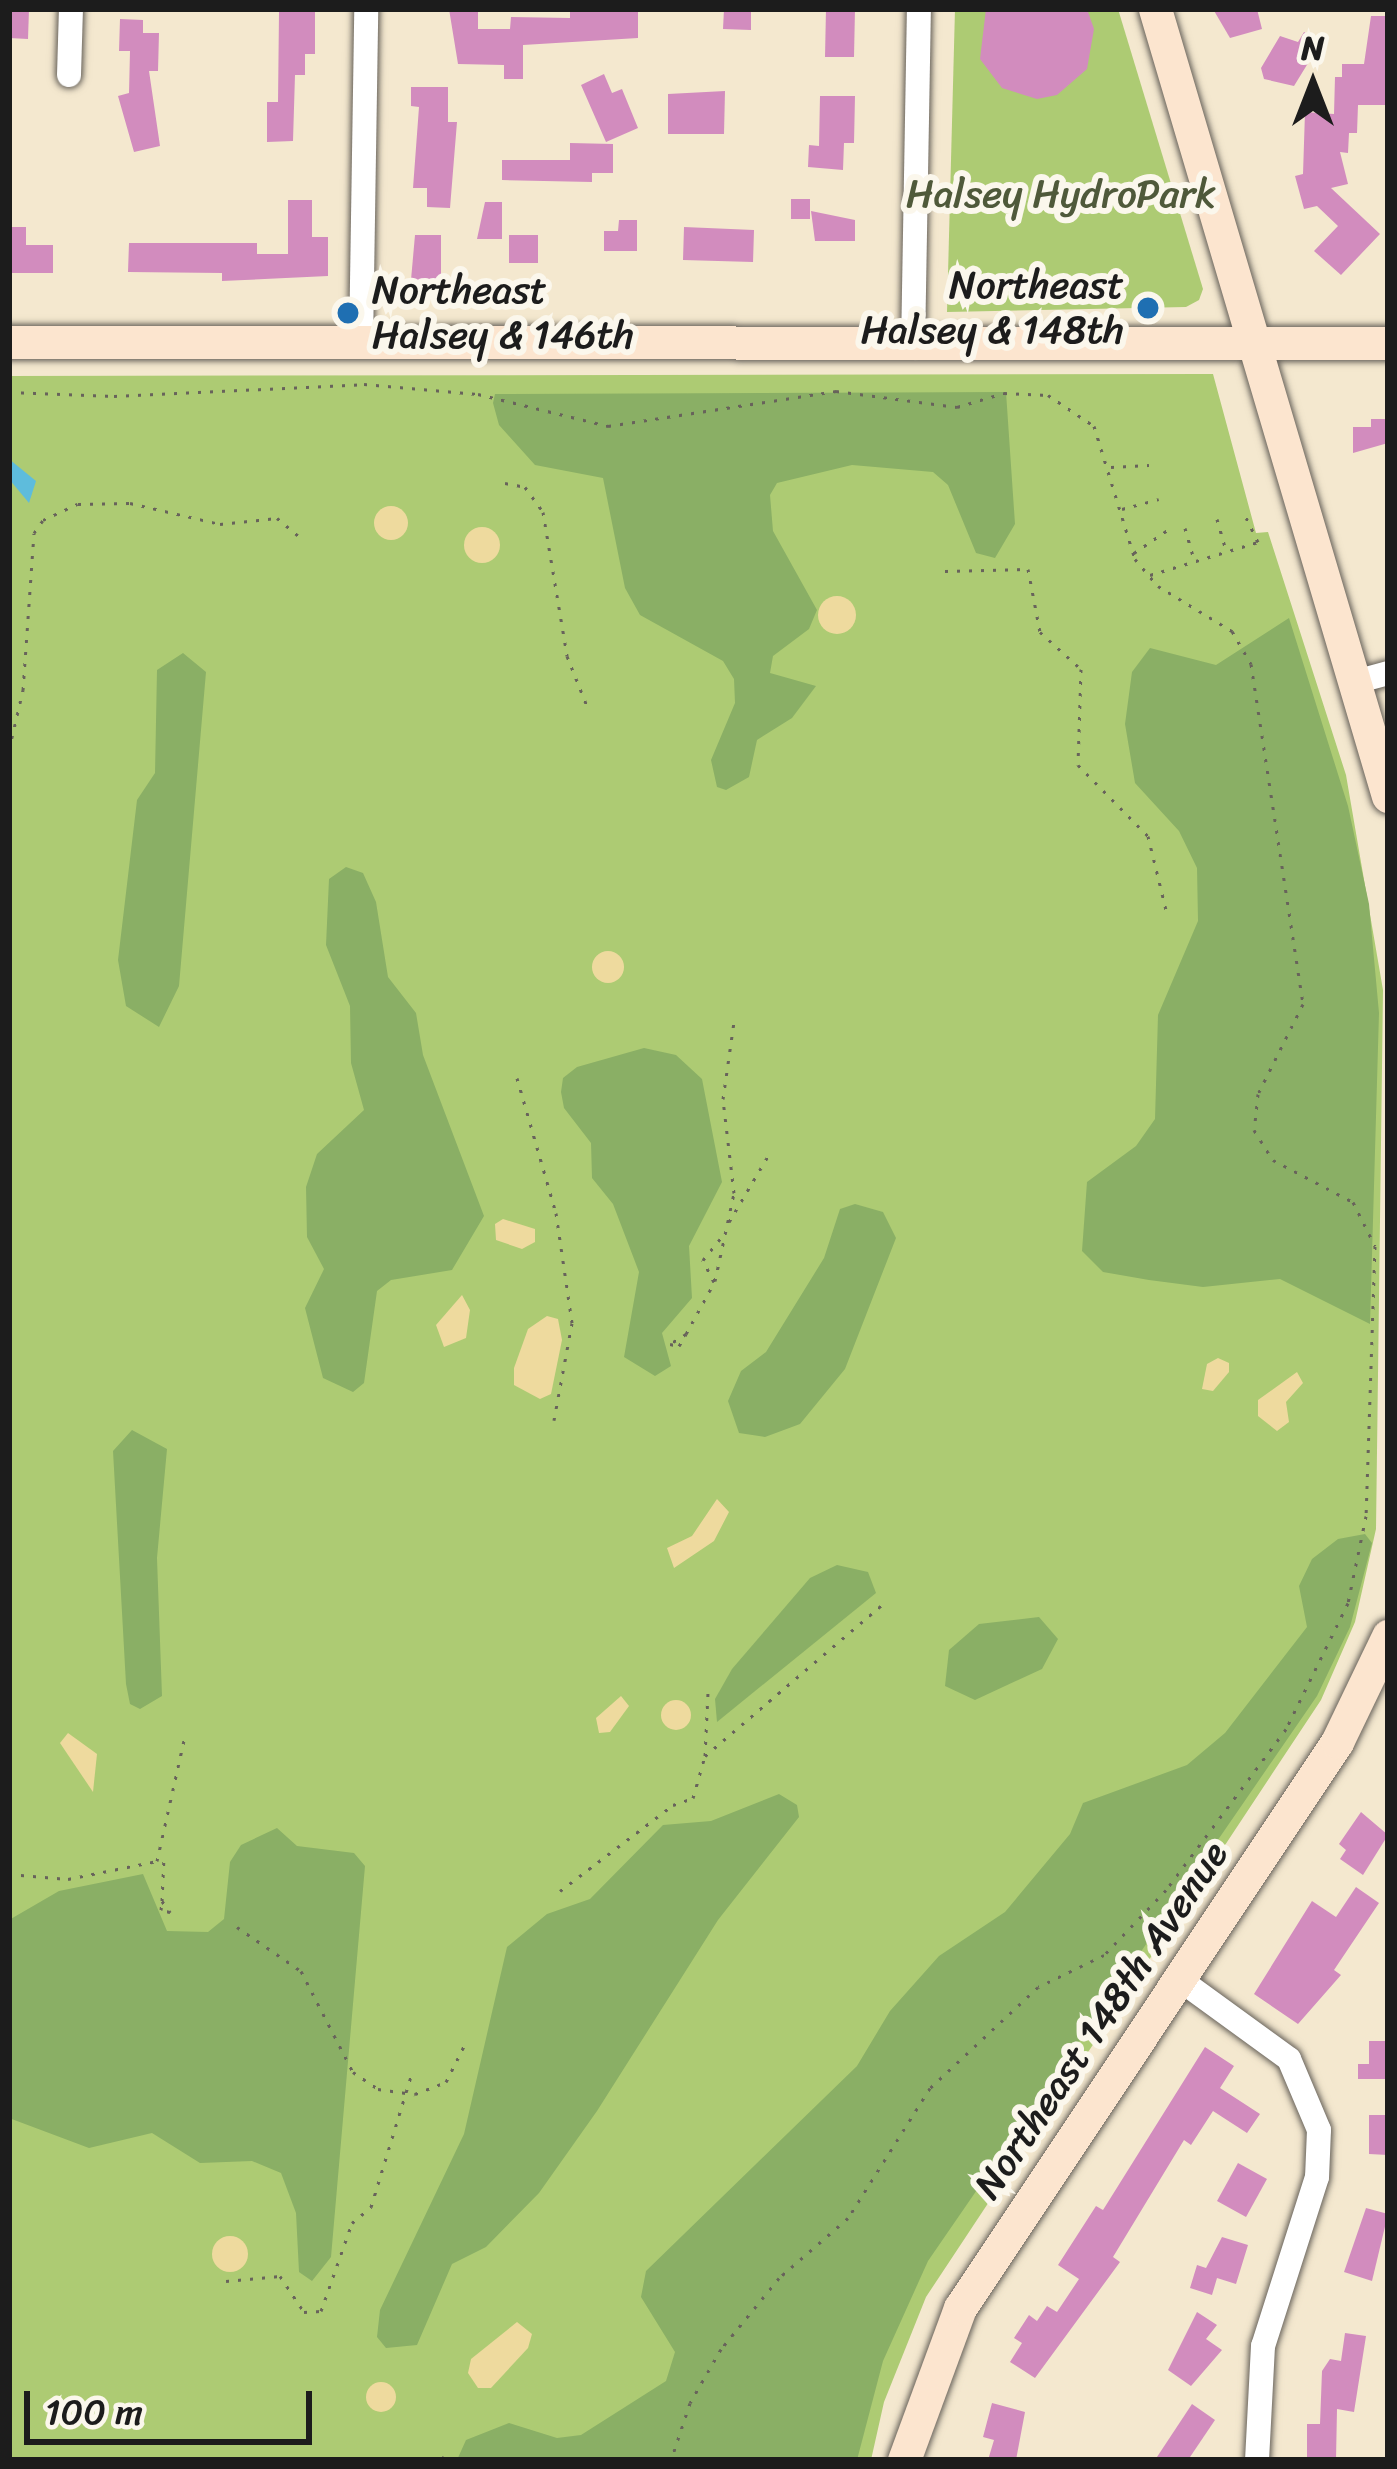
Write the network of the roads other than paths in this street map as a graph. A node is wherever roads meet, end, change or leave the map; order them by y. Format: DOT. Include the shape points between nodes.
graph roads {
  1 [pos="70,9"];
  2 [pos="366,9"];
  3 [pos="920,9"];
  4 [pos="1155,9"];
  5 [pos="69,75"];
  6 [pos="9,342"];
  7 [pos="1254,342"];
  8 [pos="1388,343"];
  9 [pos="362,345"];
  10 [pos="913,348"];
  11 [pos="1372,677"];
  12 [pos="1388,796"];
  13 [pos="1388,1636"];
  14 [pos="1179,1978"];
  15 [pos="904,2460"];
  16 [pos="1257,2460"];
  1 -- 5 [label="street"];
  2 -- 9 [label="street"];
  3 -- 10 [label="street"];
  4 -- 7 [label="main road"];
  6 -- 9 [label="main road"];
  7 -- 8 [label="main road"];
  7 -- 10 [label="main road"];
  7 -- 11 [label="main road"];
  9 -- 10 [label="main road"];
  11 -- 12 [label="main road"];
  13 -- 14 [label="main road, Northeast 148th Avenue" via="1337,1742"];
  14 -- 15 [label="main road, Northeast 148th Avenue" via="960,2308"];
  14 -- 16 [label="street" via="1289,2059 1319,2130 1317,2177 1263,2346"];
}
